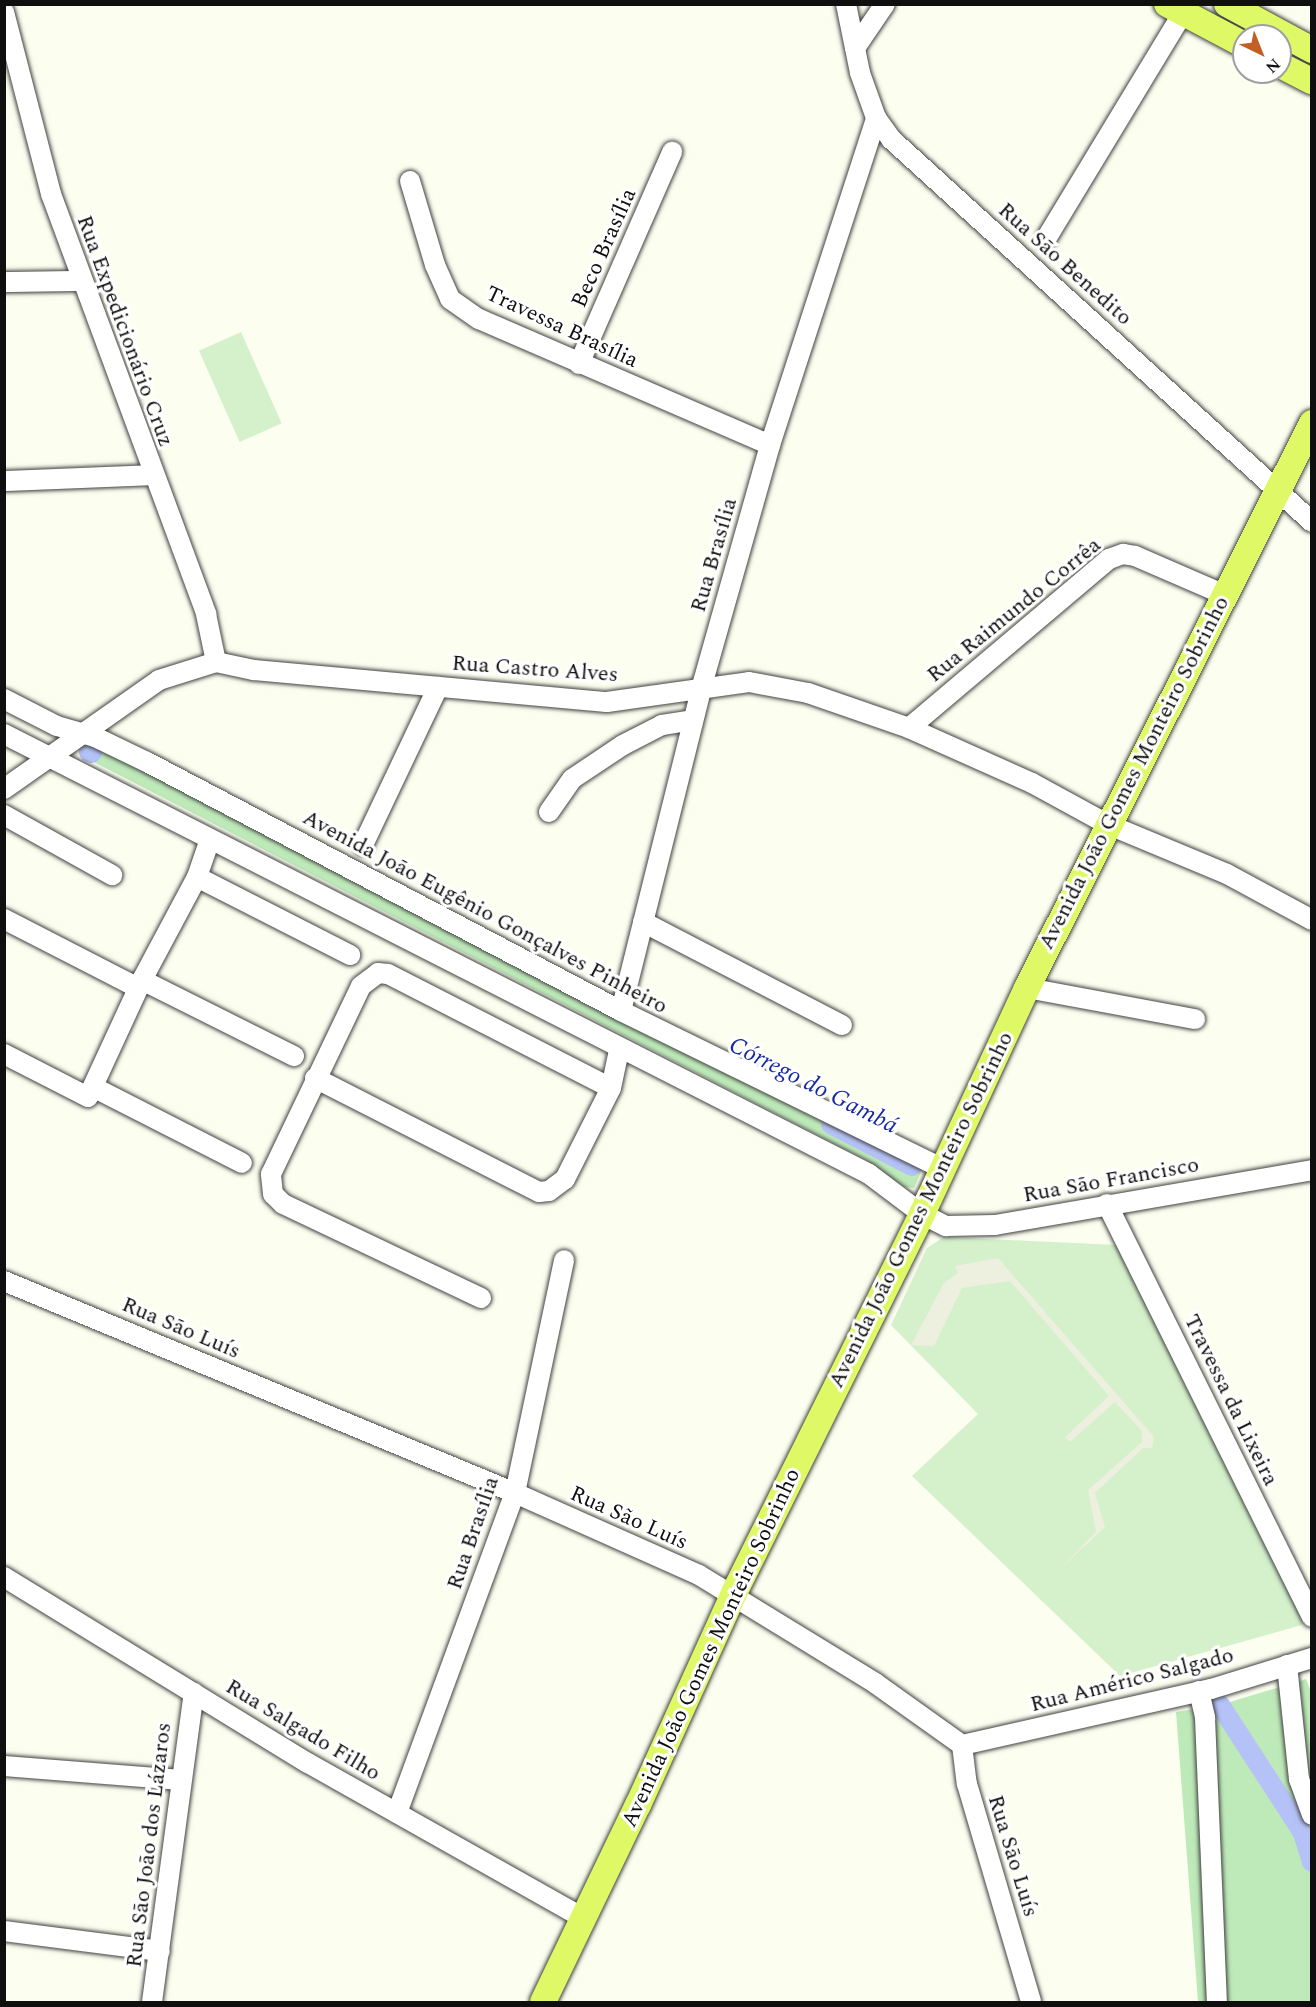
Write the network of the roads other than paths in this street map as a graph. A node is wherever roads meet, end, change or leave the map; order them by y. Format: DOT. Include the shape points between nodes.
graph roads {
  1 [pos="846,4"];
  2 [pos="885,4"];
  3 [pos="1227,4"];
  4 [pos="1175,9"];
  5 [pos="4,12"];
  6 [pos="1232,39"];
  7 [pos="855,48"];
  8 [pos="1311,50"];
  9 [pos="1292,71"];
  10 [pos="1311,81"];
  11 [pos="876,118"];
  12 [pos="672,152"];
  13 [pos="410,181"];
  14 [pos="1046,239"];
  15 [pos="80,281"];
  16 [pos="4,282"];
  17 [pos="579,364"];
  18 [pos="1309,434"];
  19 [pos="770,445"];
  20 [pos="152,475"];
  21 [pos="4,481"];
  22 [pos="1275,489"];
  23 [pos="1311,522"];
  24 [pos="1223,594"];
  25 [pos="216,662"];
  26 [pos="438,687"];
  27 [pos="701,689"];
  28 [pos="4,699"];
  29 [pos="693,720"];
  30 [pos="909,728"];
  31 [pos="84,733"];
  32 [pos="4,734"];
  33 [pos="47,756"];
  34 [pos="4,789"];
  35 [pos="549,812"];
  36 [pos="4,816"];
  37 [pos="1107,824"];
  38 [pos="210,840"];
  39 [pos="363,845"];
  40 [pos="112,875"];
  41 [pos="197,877"];
  42 [pos="4,919"];
  43 [pos="1311,920"];
  44 [pos="643,922"];
  45 [pos="350,955"];
  46 [pos="140,984"];
  47 [pos="1027,988"];
  48 [pos="621,1011"];
  49 [pos="1195,1019"];
  50 [pos="842,1025"];
  51 [pos="619,1049"];
  52 [pos="4,1054"];
  53 [pos="294,1056"];
  54 [pos="315,1078"];
  55 [pos="93,1087"];
  56 [pos="611,1088"];
  57 [pos="242,1163"];
  58 [pos="943,1169"];
  59 [pos="1311,1170"];
  60 [pos="1107,1203"];
  61 [pos="922,1214"];
  62 [pos="564,1260"];
  63 [pos="4,1281"];
  64 [pos="481,1299"];
  65 [pos="515,1493"];
  66 [pos="4,1577"];
  67 [pos="734,1593"];
  68 [pos="1311,1617"];
  69 [pos="1311,1658"];
  70 [pos="1287,1665"];
  71 [pos="1199,1691"];
  72 [pos="194,1693"];
  73 [pos="962,1745"];
  74 [pos="4,1766"];
  75 [pos="181,1780"];
  76 [pos="397,1813"];
  77 [pos="1311,1815"];
  78 [pos="581,1917"];
  79 [pos="4,1931"];
  80 [pos="160,1951"];
  81 [pos="152,2002"];
  82 [pos="543,2002"];
  83 [pos="1031,2002"];
  84 [pos="1216,2002"];
  1 -- 7 [label="street, Rua São Benedito"];
  2 -- 7 [label="street"];
  3 -- 8 [label="main road"];
  4 -- 6 [label="main road"];
  4 -- 14 [label="street"];
  5 -- 15 [label="street, Rua Expedicionário Cruz" via="35,140"];
  7 -- 11 [label="street, Rua São Benedito"];
  9 -- 10 [label="main road"];
  11 -- 19 [label="street, Rua Brasília"];
  11 -- 22 [label="street, Rua São Benedito" via="905,153"];
  12 -- 17 [label="street, Beco Brasília"];
  13 -- 17 [label="street, Travessa Brasília" via="435,265 450,298 479,319"];
  15 -- 16 [label="street"];
  15 -- 20 [label="street, Rua Expedicionário Cruz"];
  17 -- 19 [label="street, Travessa Brasília"];
  18 -- 22 [label="main road, Avenida João Gomes Monteiro Sobrinho"];
  19 -- 27 [label="street, Rua Brasília"];
  20 -- 21 [label="street"];
  20 -- 25 [label="street, Rua Expedicionário Cruz" via="206,614"];
  22 -- 23 [label="street, Rua São Benedito"];
  22 -- 24 [label="main road, Avenida João Gomes Monteiro Sobrinho"];
  24 -- 30 [label="street, Rua Raimundo Corrêa" via="1135,556 1123,554 1109,559"];
  24 -- 37 [label="main road, Avenida João Gomes Monteiro Sobrinho"];
  25 -- 26 [label="street, Rua Castro Alves" via="254,670"];
  25 -- 31 [label="street, Rua Castro Alves" via="159,680"];
  26 -- 27 [label="street, Rua Castro Alves" via="607,702"];
  26 -- 39 [label="street"];
  27 -- 29 [label="street, Rua Brasília"];
  27 -- 30 [label="street, Rua Castro Alves" via="749,682 808,693"];
  28 -- 31 [label="street, Avenida João Eugênio Gonçalves Pinheiro" via="57,726"];
  29 -- 35 [label="street" via="662,725 614,750 572,779"];
  29 -- 44 [label="street, Rua Brasília"];
  30 -- 37 [label="street, Rua Castro Alves" via="1032,783"];
  31 -- 33 [label="street, Rua Castro Alves"];
  31 -- 48 [label="street, Avenida João Eugênio Gonçalves Pinheiro" via="147,762"];
  32 -- 33 [label="street"];
  33 -- 34 [label="street, Rua Castro Alves"];
  33 -- 38 [label="street"];
  36 -- 40 [label="street"];
  37 -- 43 [label="street, Rua Castro Alves" via="1227,874"];
  37 -- 47 [label="main road, Avenida João Gomes Monteiro Sobrinho"];
  38 -- 41 [label="street"];
  38 -- 51 [label="street"];
  41 -- 45 [label="street"];
  41 -- 46 [label="street"];
  42 -- 46 [label="street"];
  44 -- 48 [label="street, Rua Brasília"];
  44 -- 50 [label="street"];
  46 -- 53 [label="street"];
  46 -- 55 [label="street"];
  47 -- 49 [label="street"];
  47 -- 58 [label="main road, Avenida João Gomes Monteiro Sobrinho"];
  48 -- 58 [label="street, Avenida João Eugênio Gonçalves Pinheiro"];
  51 -- 56 [label="street"];
  51 -- 61 [label="street" via="869,1173"];
  52 -- 55 [label="street" via="88,1097"];
  54 -- 56 [label="street" via="539,1192 556,1188 565,1179"];
  54 -- 56 [label="street" via="361,986 378,973 388,974"];
  54 -- 64 [label="street" via="271,1174 273,1194 283,1204"];
  55 -- 57 [label="street"];
  58 -- 61 [label="main road, Avenida João Gomes Monteiro Sobrinho"];
  59 -- 60 [label="street, Rua São Francisco"];
  60 -- 61 [label="street, Rua São Francisco" via="962,1228 946,1226"];
  60 -- 68 [label="street, Travessa da Lixeira"];
  61 -- 67 [label="main road, Avenida João Gomes Monteiro Sobrinho"];
  62 -- 65 [label="street, Rua Brasília"];
  63 -- 65 [label="street, Rua São Luís"];
  65 -- 67 [label="street, Rua São Luís"];
  65 -- 76 [label="street, Rua Brasília"];
  66 -- 72 [label="street, Rua Salgado Filho"];
  67 -- 73 [label="street, Rua São Luís"];
  67 -- 78 [label="main road, Avenida João Gomes Monteiro Sobrinho" via="639,1805"];
  69 -- 70 [label="street, Rua Américo Salgado"];
  70 -- 71 [label="street, Rua Américo Salgado"];
  70 -- 77 [label="street" via="1299,1779"];
  71 -- 73 [label="street, Rua Américo Salgado"];
  71 -- 84 [label="street" via="1205,1718"];
  72 -- 75 [label="street, Rua São João dos Lázaros"];
  72 -- 76 [label="street, Rua Salgado Filho"];
  73 -- 83 [label="street, Rua São Luís" via="967,1784"];
  74 -- 75 [label="street"];
  75 -- 80 [label="street, Rua São João dos Lázaros"];
  76 -- 78 [label="street, Rua Salgado Filho"];
  78 -- 82 [label="main road, Avenida João Gomes Monteiro Sobrinho"];
  79 -- 80 [label="street"];
  80 -- 81 [label="street, Rua São João dos Lázaros"];
}
